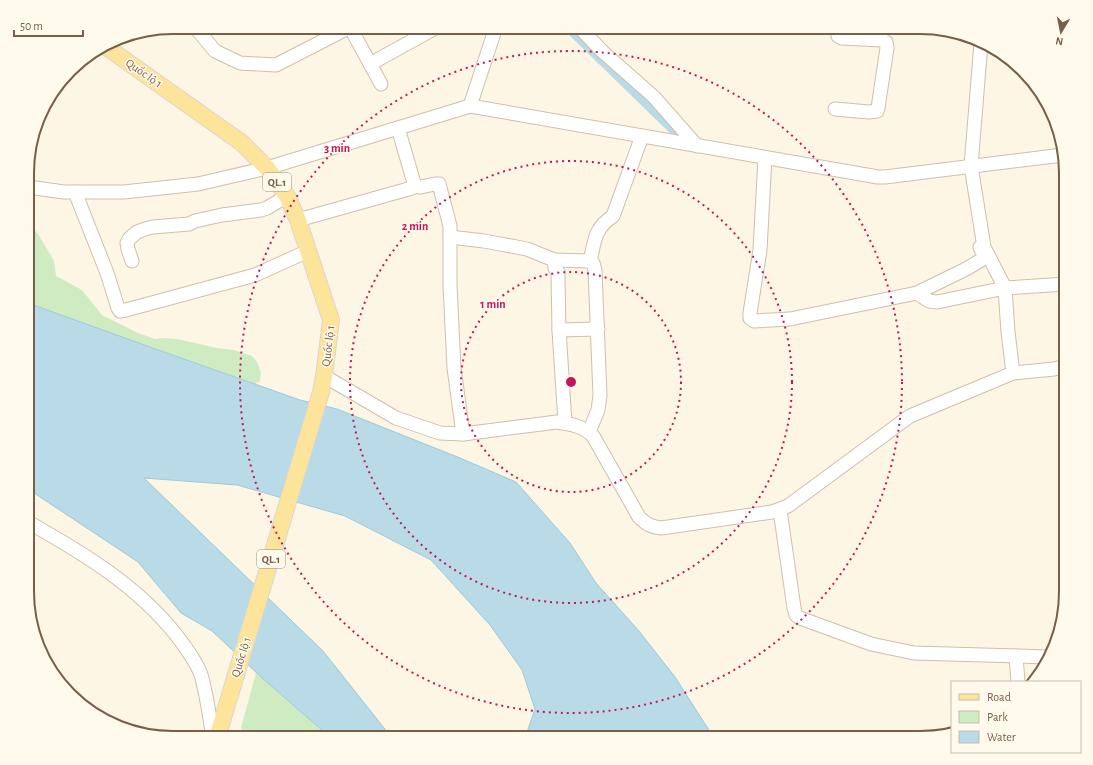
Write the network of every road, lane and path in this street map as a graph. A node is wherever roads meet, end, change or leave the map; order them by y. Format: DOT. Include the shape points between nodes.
graph roads {
  1 [pos="203,34"];
  2 [pos="336,34"];
  3 [pos="354,34"];
  4 [pos="424,34"];
  5 [pos="494,34"];
  6 [pos="585,34"];
  7 [pos="838,34"];
  8 [pos="110,49"];
  9 [pos="981,49"];
  10 [pos="370,64"];
  11 [pos="381,84"];
  12 [pos="470,106"];
  13 [pos="835,109"];
  14 [pos="398,128"];
  15 [pos="642,136"];
  16 [pos="697,146"];
  17 [pos="1058,155"];
  18 [pos="765,158"];
  19 [pos="971,163"];
  20 [pos="267,168"];
  21 [pos="413,186"];
  22 [pos="34,188"];
  23 [pos="75,192"];
  24 [pos="287,196"];
  25 [pos="298,220"];
  26 [pos="450,237"];
  27 [pos="983,243"];
  28 [pos="308,251"];
  29 [pos="554,260"];
  30 [pos="132,261"];
  31 [pos="590,261"];
  32 [pos="1059,284"];
  33 [pos="1005,288"];
  34 [pos="917,293"];
  35 [pos="598,329"];
  36 [pos="559,330"];
  37 [pos="1059,368"];
  38 [pos="1013,373"];
  39 [pos="324,376"];
  40 [pos="565,423"];
  41 [pos="589,432"];
  42 [pos="463,434"];
  43 [pos="780,510"];
  44 [pos="34,525"];
  45 [pos="1016,656"];
  46 [pos="1043,657"];
  47 [pos="1018,681"];
  48 [pos="216,731"];
  49 [pos="218,731"];
  1 -- 2 [label="street" via="215,50 240,63 276,65"];
  3 -- 10 [label="street"];
  4 -- 10 [label="street"];
  5 -- 12 [label="street"];
  6 -- 16 [label="street" via="654,97"];
  7 -- 13 [label="street" via="842,38 882,40 886,42 887,48 877,110 869,112"];
  8 -- 20 [label="main road, Quốc lộ 1 / QL.1" via="242,143"];
  9 -- 19 [label="street"];
  10 -- 11 [label="street"];
  12 -- 14 [label="street"];
  12 -- 15 [label="street"];
  14 -- 20 [label="street"];
  14 -- 21 [label="street"];
  15 -- 16 [label="street"];
  15 -- 31 [label="street" via="613,216 597,231"];
  16 -- 18 [label="street"];
  17 -- 19 [label="street"];
  18 -- 19 [label="street" via="878,177"];
  18 -- 34 [label="street" via="760,250 750,313 752,320 757,322 790,319"];
  19 -- 27 [label="street"];
  20 -- 23 [label="street" via="198,184 124,192"];
  20 -- 24 [label="main road, Quốc lộ 1 / QL.1"];
  21 -- 25 [label="street" via="410,189"];
  21 -- 26 [label="street" via="438,184 450,226"];
  22 -- 23 [label="street"];
  23 -- 28 [label="street" via="120,310 255,274"];
  24 -- 25 [label="main road, Quốc lộ 1 / QL.1"];
  24 -- 30 [label="street" via="260,210 222,215 189,224 144,229 137,232 127,243"];
  25 -- 28 [label="main road, Quốc lộ 1 / QL.1"];
  26 -- 29 [label="street" via="527,249"];
  26 -- 42 [label="street" via="454,368"];
  27 -- 33 [label="street"];
  27 -- 34 [label="street" via="980,246 983,259"];
  28 -- 39 [label="main road, Quốc lộ 1 / QL.1" via="331,320"];
  29 -- 31 [label="street"];
  29 -- 36 [label="street" via="558,272"];
  31 -- 35 [label="street" via="595,270"];
  32 -- 33 [label="street"];
  33 -- 34 [label="street" via="937,302 929,301"];
  33 -- 38 [label="street"];
  35 -- 36 [label="street"];
  35 -- 41 [label="street" via="600,402"];
  36 -- 40 [label="street"];
  37 -- 38 [label="street"];
  38 -- 43 [label="street" via="910,416 798,500"];
  39 -- 42 [label="street" via="396,418 440,433"];
  39 -- 49 [label="main road, Quốc lộ 1 / QL.1"];
  40 -- 41 [label="street"];
  40 -- 42 [label="street"];
  41 -- 43 [label="street" via="639,517 649,526 661,528"];
  43 -- 45 [label="street" via="794,608 800,618 871,644 914,653"];
  44 -- 48 [label="street" via="115,576 143,598 170,627 192,656 201,674"];
  45 -- 46 [label="street"];
  45 -- 47 [label="street"];
}
